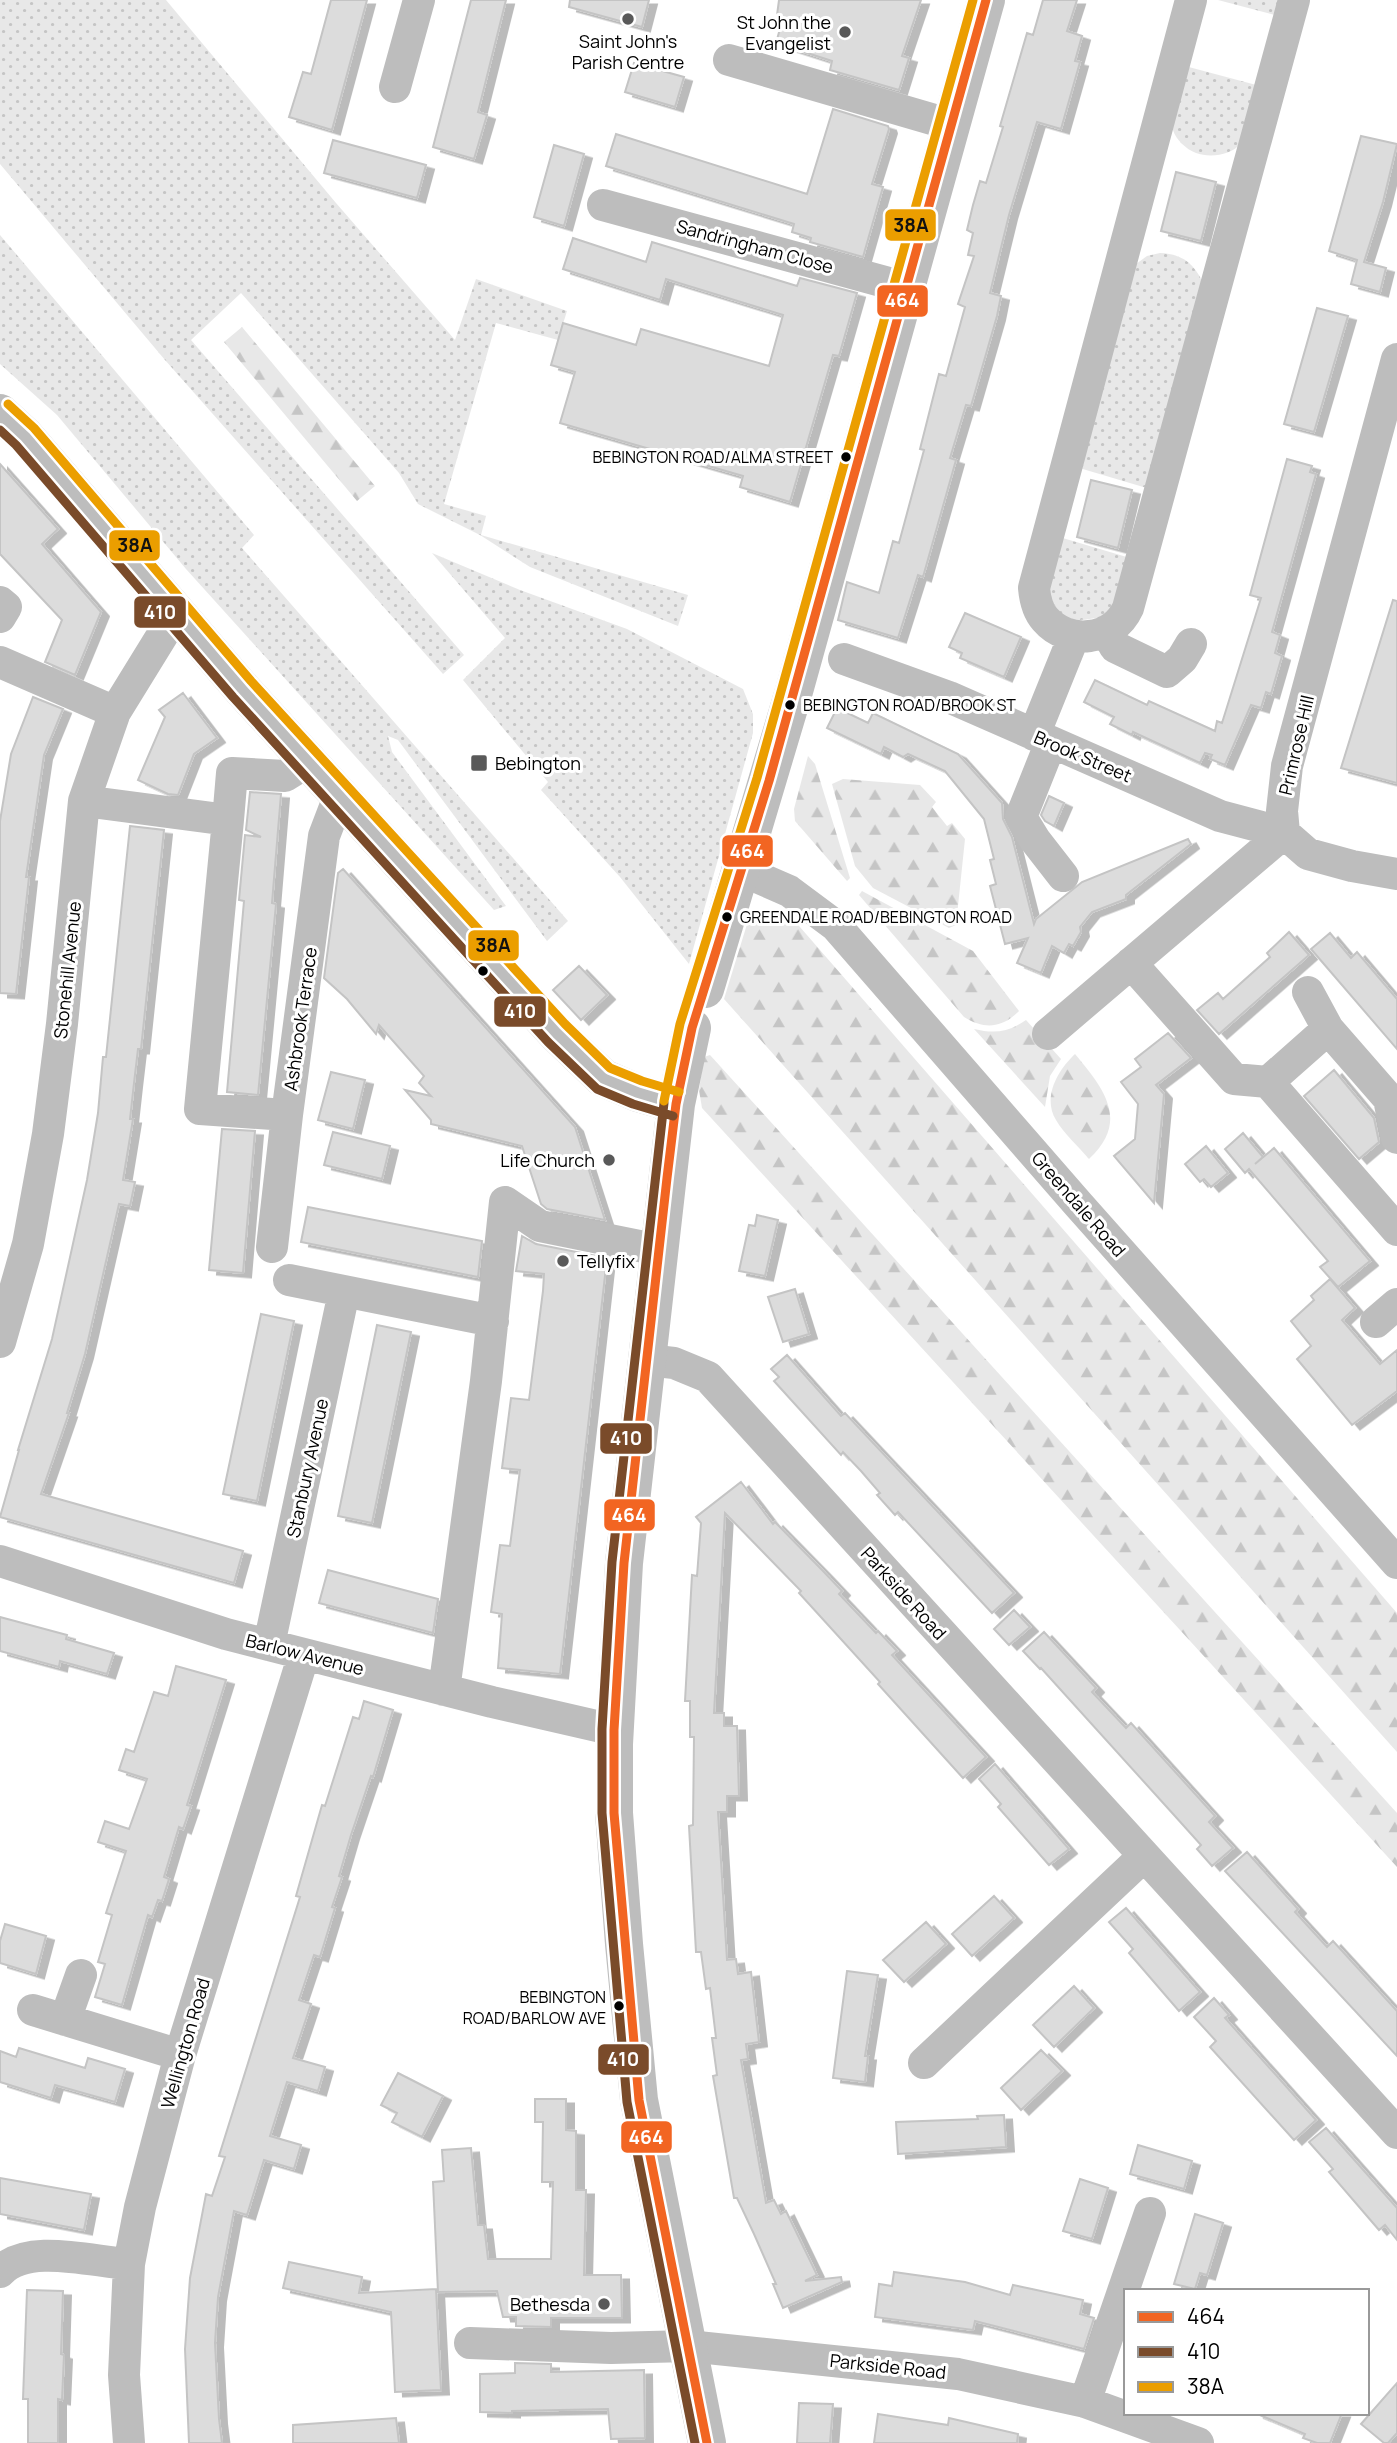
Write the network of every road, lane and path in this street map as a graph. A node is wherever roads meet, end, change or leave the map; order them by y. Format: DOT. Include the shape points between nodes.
graph roads {
  1 [pos="419,0"];
  2 [pos="986,0"];
  3 [pos="1191,0"];
  4 [pos="1294,0"];
  5 [pos="729,60"];
  6 [pos="395,87"];
  7 [pos="952,125"];
  8 [pos="603,205"];
  9 [pos="907,288"];
  10 [pos="1395,371"];
  11 [pos="0,413"];
  12 [pos="0,602"];
  13 [pos="176,613"];
  14 [pos="0,617"];
  15 [pos="1105,631"];
  16 [pos="1074,636"];
  17 [pos="1191,643"];
  18 [pos="844,659"];
  19 [pos="0,662"];
  20 [pos="115,712"];
  21 [pos="1043,739"];
  22 [pos="309,761"];
  23 [pos="340,794"];
  24 [pos="84,801"];
  25 [pos="228,820"];
  26 [pos="1284,833"];
  27 [pos="741,870"];
  28 [pos="1397,874"];
  29 [pos="1063,876"];
  30 [pos="1131,963"];
  31 [pos="705,989"];
  32 [pos="1308,992"];
  33 [pos="692,1028"];
  34 [pos="1328,1029"];
  35 [pos="1048,1034"];
  36 [pos="1268,1082"];
  37 [pos="676,1104"];
  38 [pos="287,1115"];
  39 [pos="1397,1138"];
  40 [pos="1397,1230"];
  41 [pos="272,1247"];
  42 [pos="659,1250"];
  43 [pos="289,1280"];
  44 [pos="344,1292"];
  45 [pos="493,1321"];
  46 [pos="0,1342"];
  47 [pos="647,1360"];
  48 [pos="0,1561"];
  49 [pos="1397,1563"];
  50 [pos="269,1645"];
  51 [pos="304,1654"];
  52 [pos="444,1690"];
  53 [pos="614,1730"];
  54 [pos="1144,1856"];
  55 [pos="81,1975"];
  56 [pos="33,2010"];
  57 [pos="65,2020"];
  58 [pos="180,2055"];
  59 [pos="924,2063"];
  60 [pos="1397,2133"];
  61 [pos="1150,2213"];
  62 [pos="129,2264"];
  63 [pos="0,2272"];
  64 [pos="470,2343"];
  65 [pos="688,2346"];
  66 [pos="1085,2402"];
  67 [pos="129,2443"];
  68 [pos="707,2443"];
  69 [pos="1198,2443"];
  1 -- 6 [label="street"];
  2 -- 7 [label="main road"];
  3 -- 16 [label="street" via="1034,588 1043,617 1054,628"];
  4 -- 15 [label="street" via="1128,608"];
  5 -- 7 [label="street"];
  7 -- 9 [label="main road"];
  8 -- 9 [label="street, Sandringham Close"];
  9 -- 27 [label="main road"];
  10 -- 26 [label="street, Primrose Hill" via="1287,766"];
  11 -- 13 [label="main road" via="25,436"];
  12 -- 14 [label="street" via="6,607"];
  13 -- 20 [label="street, Stonehill Avenue"];
  13 -- 22 [label="main road"];
  15 -- 16 [label="street"];
  15 -- 17 [label="street" via="1115,647 1167,672"];
  16 -- 21 [label="street"];
  18 -- 21 [label="street, Brook Street" via="949,697"];
  19 -- 20 [label="street"];
  20 -- 24 [label="street, Stonehill Avenue"];
  21 -- 26 [label="street, Brook Street" via="1220,816"];
  21 -- 29 [label="street" via="1021,817"];
  22 -- 23 [label="main road"];
  22 -- 25 [label="street" via="285,776 232,773"];
  23 -- 37 [label="main road" via="556,1033 603,1078"];
  23 -- 38 [label="street, Ashbrook Terrace" via="324,836"];
  24 -- 25 [label="street"];
  24 -- 46 [label="street, Stonehill Avenue" via="48,1134 28,1244"];
  25 -- 38 [label="street" via="200,1109"];
  26 -- 28 [label="street" via="1308,854"];
  26 -- 30 [label="street"];
  27 -- 31 [label="main road"];
  27 -- 49 [label="street, Greendale Road" via="789,891 836,926"];
  30 -- 35 [label="street"];
  30 -- 36 [label="street" via="1234,1079"];
  32 -- 34 [label="street"];
  33 -- 37 [label="main road"];
  34 -- 36 [label="street"];
  34 -- 39 [label="street" via="1389,1099"];
  36 -- 40 [label="street"];
  37 -- 42 [label="main road"];
  38 -- 41 [label="street, Ashbrook Terrace"];
  42 -- 45 [label="street" via="540,1226 505,1202"];
  42 -- 47 [label="main road"];
  43 -- 44 [label="street"];
  44 -- 45 [label="street"];
  44 -- 50 [label="street, Stanbury Avenue"];
  45 -- 52 [label="street"];
  47 -- 53 [label="main road" via="624,1563"];
  47 -- 54 [label="street, Parkside Road" via="674,1363 708,1377"];
  48 -- 50 [label="street, Barlow Avenue"];
  50 -- 51 [label="street, Barlow Avenue"];
  51 -- 52 [label="street, Barlow Avenue"];
  51 -- 58 [label="street, Wellington Road"];
  52 -- 53 [label="street, Barlow Avenue"];
  53 -- 65 [label="main road" via="616,1839 639,2100"];
  54 -- 59 [label="street"];
  54 -- 60 [label="street, Parkside Road"];
  55 -- 57 [label="street"];
  56 -- 57 [label="street"];
  57 -- 58 [label="street"];
  58 -- 62 [label="street, Wellington Road"];
  61 -- 66 [label="street"];
  62 -- 63 [label="street" via="37,2256 21,2259"];
  62 -- 67 [label="street, Wellington Road" via="124,2375"];
  64 -- 65 [label="street, Parkside Road"];
  65 -- 66 [label="street, Parkside Road" via="958,2374"];
  65 -- 68 [label="main road"];
  66 -- 69 [label="street, Parkside Road"];
}
